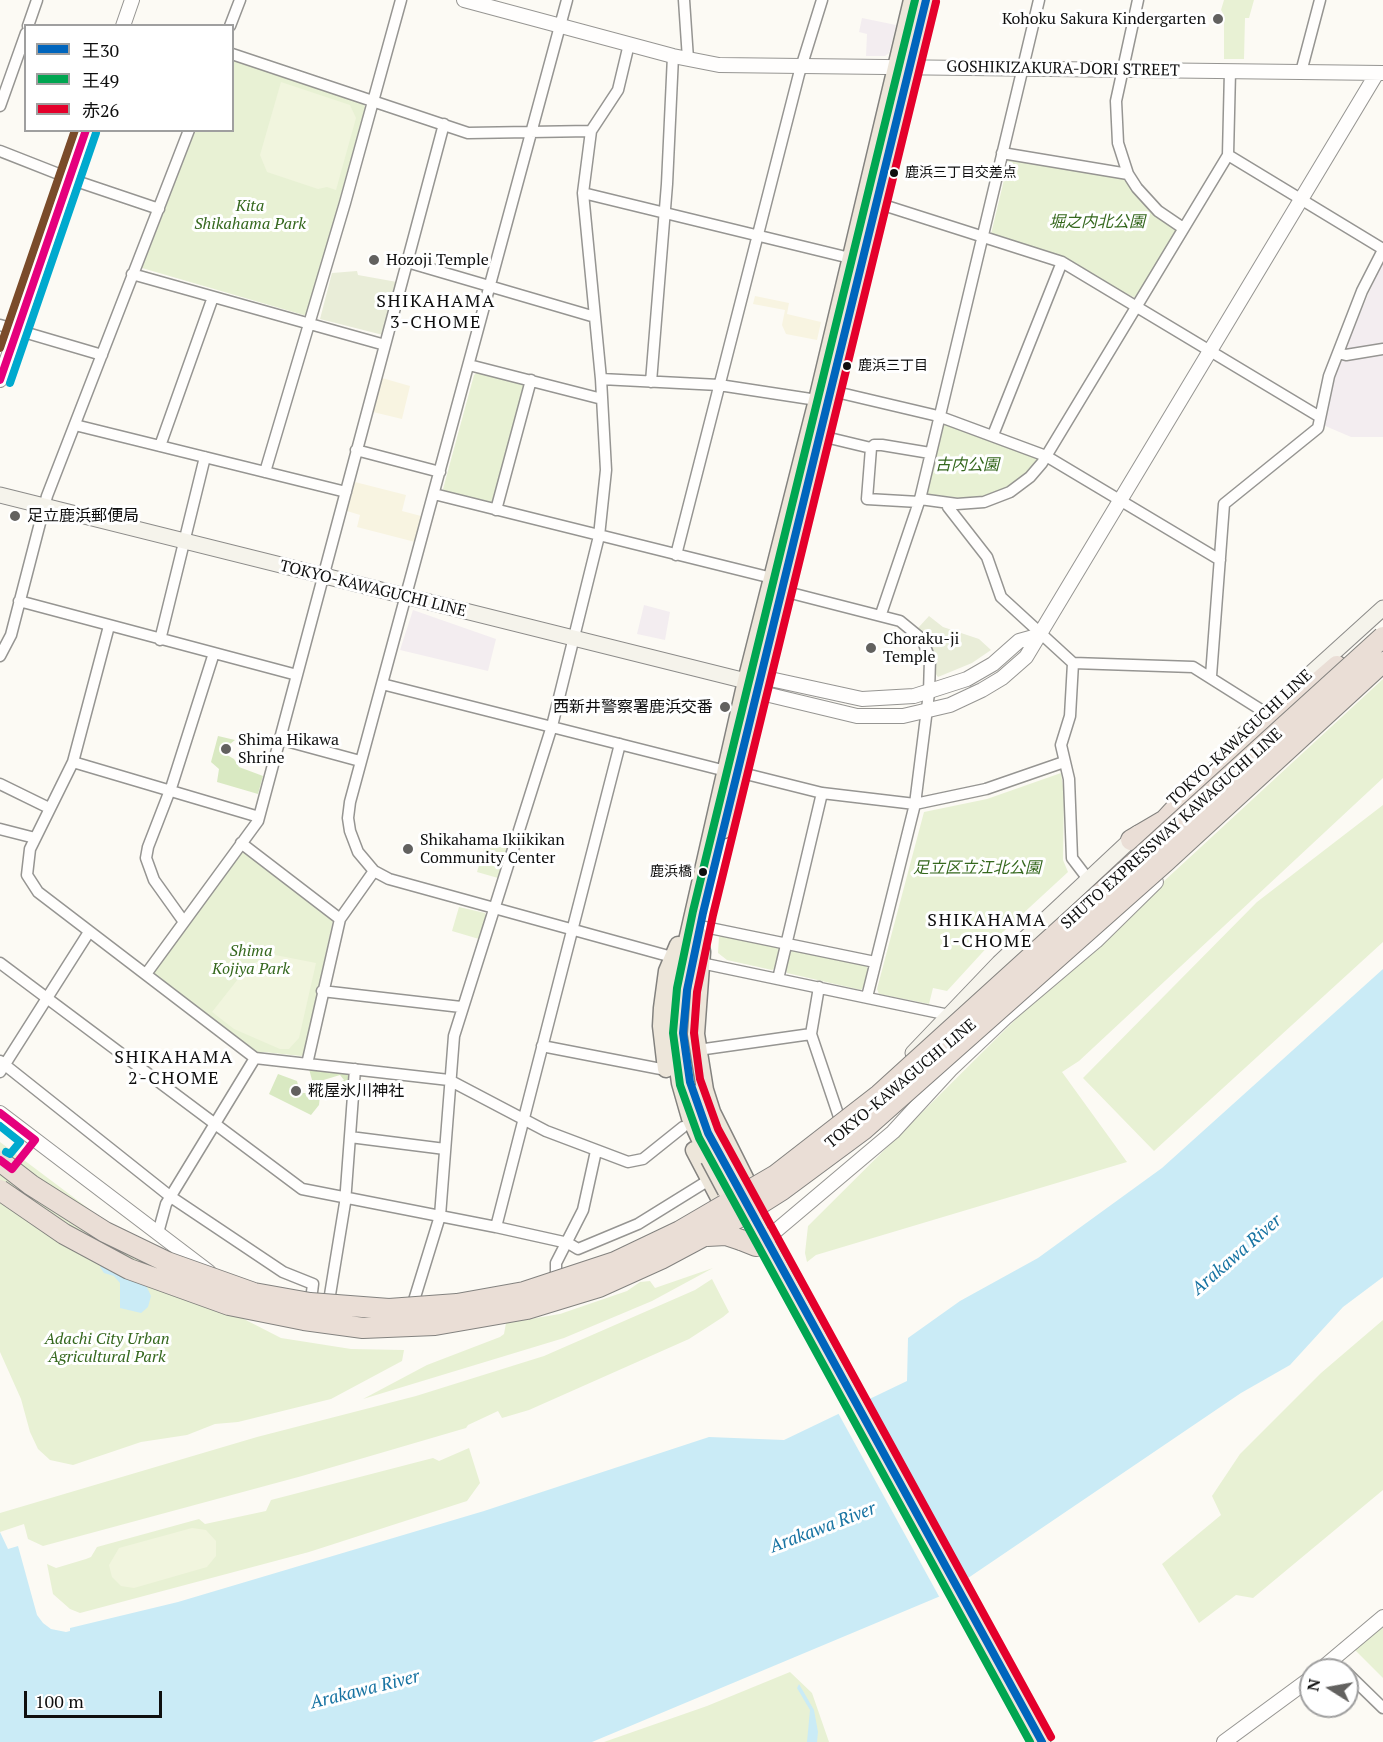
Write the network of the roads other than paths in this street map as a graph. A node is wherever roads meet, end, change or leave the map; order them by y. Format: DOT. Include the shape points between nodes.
graph roads {
  1 [pos="37,0"];
  2 [pos="132,0"];
  3 [pos="240,0"];
  4 [pos="401,0"];
  5 [pos="464,0"];
  6 [pos="567,0"];
  7 [pos="684,0"];
  8 [pos="822,0"];
  9 [pos="912,0"];
  10 [pos="926,0"];
  11 [pos="1039,0"];
  12 [pos="1138,0"];
  13 [pos="1320,0"];
  14 [pos="29,23"];
  15 [pos="124,24"];
  16 [pos="231,24"];
  17 [pos="559,26"];
  18 [pos="24,39"];
  19 [pos="629,44"];
  20 [pos="234,55"];
  21 [pos="673,56"];
  22 [pos="688,59"];
  23 [pos="803,66"];
  24 [pos="903,67"];
  25 [pos="1022,68"];
  26 [pos="1122,70"];
  27 [pos="1381,70"];
  28 [pos="1230,71"];
  29 [pos="1301,72"];
  30 [pos="374,100"];
  31 [pos="0,106"];
  32 [pos="444,124"];
  33 [pos="532,131"];
  34 [pos="591,131"];
  35 [pos="85,132"];
  36 [pos="188,132"];
  37 [pos="0,151"];
  38 [pos="1002,153"];
  39 [pos="1228,155"];
  40 [pos="1128,174"];
  41 [pos="69,178"];
  42 [pos="583,194"];
  43 [pos="1302,200"];
  44 [pos="877,203"];
  45 [pos="159,209"];
  46 [pos="664,213"];
  47 [pos="1183,228"];
  48 [pos="759,236"];
  49 [pos="983,237"];
  50 [pos="1383,250"];
  51 [pos="850,258"];
  52 [pos="407,262"];
  53 [pos="1062,262"];
  54 [pos="132,274"];
  55 [pos="490,286"];
  56 [pos="213,297"];
  57 [pos="1137,306"];
  58 [pos="595,317"];
  59 [pos="309,324"];
  60 [pos="0,325"];
  61 [pos="17,330"];
  62 [pos="385,345"];
  63 [pos="1383,349"];
  64 [pos="1211,351"];
  65 [pos="1338,353"];
  66 [pos="102,355"];
  67 [pos="469,365"];
  68 [pos="601,379"];
  69 [pos="0,380"];
  70 [pos="531,380"];
  71 [pos="651,382"];
  72 [pos="719,385"];
  73 [pos="832,391"];
  74 [pos="602,399"];
  75 [pos="817,400"];
  76 [pos="938,416"];
  77 [pos="1320,417"];
  78 [pos="75,424"];
  79 [pos="993,435"];
  80 [pos="821,436"];
  81 [pos="160,446"];
  82 [pos="871,448"];
  83 [pos="356,450"];
  84 [pos="930,453"];
  85 [pos="1046,456"];
  86 [pos="205,458"];
  87 [pos="265,472"];
  88 [pos="440,472"];
  89 [pos="346,492"];
  90 [pos="434,494"];
  91 [pos="0,495"];
  92 [pos="919,500"];
  93 [pos="1119,500"];
  94 [pos="948,503"];
  95 [pos="44,506"];
  96 [pos="496,510"];
  97 [pos="599,536"];
  98 [pos="185,541"];
  99 [pos="676,555"];
  100 [pos="1220,560"];
  101 [pos="324,576"];
  102 [pos="778,584"];
  103 [pos="404,597"];
  104 [pos="19,601"];
  105 [pos="1383,608"];
  106 [pos="881,614"];
  107 [pos="1383,625"];
  108 [pos="109,626"];
  109 [pos="1038,634"];
  110 [pos="1383,637"];
  111 [pos="575,638"];
  112 [pos="160,640"];
  113 [pos="1,650"];
  114 [pos="1383,650"];
  115 [pos="214,653"];
  116 [pos="1383,656"];
  117 [pos="1383,662"];
  118 [pos="1073,663"];
  119 [pos="297,675"];
  120 [pos="1211,676"];
  121 [pos="755,683"];
  122 [pos="382,684"];
  123 [pos="929,693"];
  124 [pos="1334,697"];
  125 [pos="925,711"];
  126 [pos="1266,714"];
  127 [pos="552,726"];
  128 [pos="279,739"];
  129 [pos="620,744"];
  130 [pos="360,761"];
  131 [pos="73,762"];
  132 [pos="1064,762"];
  133 [pos="732,771"];
  134 [pos="0,784"];
  135 [pos="170,791"];
  136 [pos="822,793"];
  137 [pos="915,804"];
  138 [pos="49,808"];
  139 [pos="259,817"];
  140 [pos="0,829"];
  141 [pos="35,838"];
  142 [pos="1131,840"];
  143 [pos="241,843"];
  144 [pos="374,871"];
  145 [pos="1088,879"];
  146 [pos="494,907"];
  147 [pos="340,919"];
  148 [pos="184,922"];
  149 [pos="698,924"];
  150 [pos="572,930"];
  151 [pos="89,933"];
  152 [pos="786,944"];
  153 [pos="672,957"];
  154 [pos="875,962"];
  155 [pos="0,963"];
  156 [pos="701,963"];
  157 [pos="146,974"];
  158 [pos="778,979"];
  159 [pos="819,987"];
  160 [pos="322,991"];
  161 [pos="867,997"];
  162 [pos="1010,997"];
  163 [pos="47,998"];
  164 [pos="461,1007"];
  165 [pos="949,1015"];
  166 [pos="1005,1018"];
  167 [pos="963,1033"];
  168 [pos="811,1034"];
  169 [pos="542,1046"];
  170 [pos="698,1050"];
  171 [pos="255,1058"];
  172 [pos="307,1064"];
  173 [pos="2,1066"];
  174 [pos="355,1069"];
  175 [pos="666,1070"];
  176 [pos="449,1080"];
  177 [pos="0,1113"];
  178 [pos="839,1117"];
  179 [pos="523,1118"];
  180 [pos="215,1124"];
  181 [pos="683,1127"];
  182 [pos="350,1137"];
  183 [pos="445,1149"];
  184 [pos="596,1151"];
  185 [pos="714,1156"];
  186 [pos="0,1161"];
  187 [pos="0,1178"];
  188 [pos="709,1180"];
  189 [pos="0,1190"];
  190 [pos="751,1190"];
  191 [pos="171,1197"];
  192 [pos="346,1198"];
  193 [pos="723,1206"];
  194 [pos="440,1216"];
  195 [pos="496,1227"];
  196 [pos="158,1233"];
  197 [pos="757,1241"];
  198 [pos="567,1243"];
  199 [pos="660,1256"];
  200 [pos="208,1271"];
  201 [pos="556,1277"];
  202 [pos="311,1300"];
  203 [pos="329,1302"];
  204 [pos="412,1304"];
  205 [pos="379,1319"];
  206 [pos="324,1329"];
  207 [pos="409,1332"];
  208 [pos="1383,1617"];
  209 [pos="1334,1658"];
  210 [pos="1359,1684"];
  211 [pos="1299,1687"];
  212 [pos="1383,1708"];
  213 [pos="1031,1742"];
  214 [pos="1042,1742"];
  215 [pos="1224,1742"];
  1 -- 14 [label="street"];
  2 -- 15 [label="street"];
  3 -- 16 [label="street"];
  4 -- 30 [label="street"];
  5 -- 17 [label="street, GOSHIKIZAKURA-DORI STREET"];
  6 -- 17 [label="street"];
  7 -- 22 [label="street"];
  8 -- 23 [label="street"];
  9 -- 24 [label="main road"];
  10 -- 24 [label="main road"];
  11 -- 25 [label="street"];
  12 -- 26 [label="street"];
  13 -- 29 [label="street"];
  17 -- 19 [label="street, GOSHIKIZAKURA-DORI STREET"];
  17 -- 33 [label="street"];
  18 -- 31 [label="street"];
  19 -- 21 [label="street, GOSHIKIZAKURA-DORI STREET"];
  19 -- 34 [label="street" via="618,90"];
  20 -- 30 [label="street"];
  21 -- 22 [label="street, GOSHIKIZAKURA-DORI STREET"];
  21 -- 46 [label="street"];
  22 -- 23 [label="street, GOSHIKIZAKURA-DORI STREET" via="719,65"];
  23 -- 24 [label="street, GOSHIKIZAKURA-DORI STREET"];
  23 -- 48 [label="street"];
  24 -- 25 [label="street, GOSHIKIZAKURA-DORI STREET"];
  24 -- 44 [label="main road"];
  24 -- 51 [label="main road"];
  25 -- 26 [label="street, GOSHIKIZAKURA-DORI STREET"];
  25 -- 38 [label="street"];
  26 -- 28 [label="street, GOSHIKIZAKURA-DORI STREET"];
  26 -- 40 [label="street" via="1115,115 1118,143"];
  27 -- 29 [label="street, GOSHIKIZAKURA-DORI STREET"];
  27 -- 43 [label="street"];
  28 -- 29 [label="street, GOSHIKIZAKURA-DORI STREET"];
  28 -- 39 [label="street"];
  30 -- 32 [label="street"];
  30 -- 59 [label="street"];
  32 -- 33 [label="street" via="468,133"];
  32 -- 52 [label="street"];
  33 -- 34 [label="street"];
  33 -- 55 [label="street"];
  34 -- 42 [label="street"];
  35 -- 41 [label="street"];
  36 -- 45 [label="street"];
  37 -- 41 [label="street"];
  38 -- 40 [label="street"];
  38 -- 49 [label="street"];
  39 -- 43 [label="street"];
  39 -- 47 [label="street"];
  40 -- 47 [label="street" via="1149,203"];
  41 -- 45 [label="street"];
  41 -- 61 [label="street"];
  42 -- 46 [label="street"];
  42 -- 58 [label="street"];
  43 -- 50 [label="street"];
  43 -- 64 [label="street"];
  44 -- 49 [label="street"];
  44 -- 73 [label="main road"];
  45 -- 54 [label="street"];
  46 -- 48 [label="street"];
  46 -- 71 [label="street"];
  47 -- 57 [label="street"];
  48 -- 51 [label="street"];
  48 -- 72 [label="street"];
  49 -- 53 [label="street"];
  49 -- 76 [label="street"];
  50 -- 65 [label="street"];
  51 -- 75 [label="main road"];
  52 -- 55 [label="street"];
  52 -- 62 [label="street"];
  53 -- 57 [label="street"];
  53 -- 79 [label="street"];
  54 -- 56 [label="street"];
  54 -- 66 [label="street"];
  55 -- 58 [label="street"];
  55 -- 67 [label="street"];
  56 -- 59 [label="street"];
  56 -- 81 [label="street"];
  57 -- 64 [label="street"];
  57 -- 85 [label="street"];
  58 -- 68 [label="street"];
  59 -- 62 [label="street"];
  59 -- 87 [label="street"];
  60 -- 61 [label="street"];
  61 -- 66 [label="street"];
  61 -- 69 [label="street"];
  62 -- 83 [label="street"];
  63 -- 65 [label="street"];
  64 -- 77 [label="street"];
  64 -- 93 [label="street"];
  65 -- 77 [label="street"];
  66 -- 78 [label="street"];
  67 -- 70 [label="street"];
  67 -- 88 [label="street"];
  68 -- 71 [label="street"];
  68 -- 74 [label="street"];
  70 -- 74 [label="street"];
  70 -- 96 [label="street"];
  71 -- 72 [label="street"];
  72 -- 75 [label="street"];
  72 -- 99 [label="street"];
  73 -- 76 [label="street"];
  73 -- 80 [label="main road"];
  74 -- 97 [label="street" via="606,470"];
  75 -- 102 [label="main road"];
  76 -- 79 [label="street"];
  76 -- 84 [label="street"];
  77 -- 100 [label="street" via="1318,428 1224,504"];
  78 -- 81 [label="street"];
  78 -- 95 [label="street"];
  79 -- 85 [label="street"];
  80 -- 82 [label="street"];
  80 -- 102 [label="main road"];
  81 -- 86 [label="street"];
  82 -- 84 [label="street" via="882,445"];
  82 -- 92 [label="street" via="867,499"];
  83 -- 88 [label="street"];
  83 -- 89 [label="street"];
  84 -- 92 [label="street"];
  85 -- 93 [label="street"];
  85 -- 94 [label="street" via="1030,477 1010,492 984,502"];
  86 -- 87 [label="street"];
  86 -- 98 [label="street"];
  87 -- 89 [label="street"];
  88 -- 90 [label="street"];
  89 -- 101 [label="street"];
  90 -- 96 [label="street"];
  90 -- 103 [label="street"];
  91 -- 95 [label="main road, TOKYO-KAWAGUCHI LINE"];
  92 -- 94 [label="street"];
  92 -- 106 [label="street"];
  93 -- 100 [label="street"];
  93 -- 109 [label="street"];
  94 -- 109 [label="street" via="987,557 1001,597"];
  95 -- 98 [label="main road, TOKYO-KAWAGUCHI LINE"];
  95 -- 104 [label="street"];
  96 -- 97 [label="street"];
  97 -- 99 [label="street"];
  97 -- 111 [label="street"];
  98 -- 101 [label="main road, TOKYO-KAWAGUCHI LINE"];
  98 -- 112 [label="street"];
  99 -- 102 [label="street"];
  100 -- 120 [label="street"];
  101 -- 103 [label="main road, TOKYO-KAWAGUCHI LINE"];
  101 -- 119 [label="street"];
  102 -- 106 [label="street"];
  102 -- 121 [label="main road"];
  103 -- 111 [label="main road, TOKYO-KAWAGUCHI LINE"];
  103 -- 122 [label="street"];
  104 -- 108 [label="street"];
  104 -- 113 [label="street" via="10,635"];
  105 -- 126 [label="main road, TOKYO-KAWAGUCHI LINE"];
  106 -- 123 [label="street" via="900,621 921,639 930,659"];
  107 -- 142 [label="highway" via="1188,795 1165,820"];
  108 -- 112 [label="street"];
  108 -- 131 [label="street"];
  109 -- 118 [label="street"];
  109 -- 123 [label="street" via="1018,641 980,672"];
  109 -- 125 [label="street" via="1032,651 1002,678 950,705"];
  110 -- 186 [label="highway, SHUTO EXPRESSWAY KAWAGUCHI LINE, bridge" via="879,1095 776,1175 680,1231 615,1262 524,1292 449,1305 365,1309 276,1298 189,1272 134,1247 58,1203"];
  111 -- 121 [label="main road, TOKYO-KAWAGUCHI LINE"];
  111 -- 127 [label="street"];
  112 -- 115 [label="street"];
  114 -- 124 [label="main road, TOKYO-KAWAGUCHI LINE"];
  115 -- 119 [label="street"];
  115 -- 135 [label="street"];
  116 -- 162 [label="highway, bridge"];
  117 -- 189 [label="highway, SHUTO EXPRESSWAY KAWAGUCHI LINE, bridge" via="1148,878 863,1130 736,1219 598,1287 527,1309 427,1326 363,1328 295,1319 229,1305 129,1269 64,1234"];
  118 -- 120 [label="street" via="1193,667"];
  118 -- 132 [label="street" via="1070,716 1061,745"];
  119 -- 128 [label="street"];
  120 -- 126 [label="street"];
  121 -- 123 [label="street" via="862,699"];
  121 -- 125 [label="street" via="857,716 892,717"];
  121 -- 133 [label="main road"];
  122 -- 127 [label="street"];
  122 -- 130 [label="street"];
  123 -- 125 [label="street"];
  124 -- 166 [label="street" via="1264,775 1096,941"];
  124 -- 167 [label="main road, TOKYO-KAWAGUCHI LINE"];
  125 -- 137 [label="street"];
  126 -- 142 [label="main road, TOKYO-KAWAGUCHI LINE"];
  127 -- 129 [label="street"];
  127 -- 146 [label="street"];
  128 -- 130 [label="street"];
  128 -- 139 [label="street"];
  129 -- 133 [label="street"];
  129 -- 150 [label="street"];
  130 -- 144 [label="street" via="350,802 350,831 358,852"];
  131 -- 135 [label="street"];
  131 -- 138 [label="street"];
  132 -- 137 [label="street" via="986,789"];
  132 -- 145 [label="street" via="1070,778 1072,858"];
  133 -- 136 [label="street"];
  133 -- 149 [label="main road"];
  134 -- 138 [label="street"];
  135 -- 139 [label="street"];
  135 -- 148 [label="street" via="146,858 154,880"];
  136 -- 137 [label="street"];
  136 -- 152 [label="street"];
  137 -- 154 [label="street"];
  138 -- 141 [label="street"];
  139 -- 143 [label="street"];
  140 -- 141 [label="street"];
  141 -- 151 [label="street" via="27,861 32,885"];
  142 -- 145 [label="main road, TOKYO-KAWAGUCHI LINE"];
  143 -- 147 [label="street"];
  143 -- 148 [label="street"];
  144 -- 146 [label="street" via="398,883"];
  144 -- 147 [label="street"];
  145 -- 165 [label="main road, TOKYO-KAWAGUCHI LINE"];
  146 -- 150 [label="street"];
  146 -- 164 [label="street"];
  147 -- 160 [label="street"];
  148 -- 157 [label="street"];
  149 -- 152 [label="street"];
  149 -- 153 [label="main road"];
  149 -- 156 [label="main road"];
  149 -- 185 [label="main road" via="684,1013 684,1047 695,1099"];
  149 -- 185 [label="main road" via="676,989 673,1032 685,1102"];
  150 -- 153 [label="street"];
  150 -- 169 [label="street"];
  151 -- 157 [label="street"];
  151 -- 163 [label="street"];
  152 -- 154 [label="street"];
  152 -- 158 [label="street"];
  153 -- 175 [label="main road" via="662,1008"];
  154 -- 161 [label="street"];
  155 -- 163 [label="street"];
  156 -- 158 [label="street"];
  156 -- 170 [label="main road" via="696,1014"];
  157 -- 171 [label="street"];
  158 -- 159 [label="street"];
  159 -- 161 [label="street"];
  159 -- 168 [label="street"];
  160 -- 164 [label="street"];
  160 -- 172 [label="street"];
  161 -- 165 [label="street"];
  162 -- 166 [label="highway"];
  162 -- 167 [label="highway"];
  163 -- 173 [label="street"];
  163 -- 180 [label="street"];
  164 -- 176 [label="street"];
  165 -- 178 [label="main road, TOKYO-KAWAGUCHI LINE" via="886,1080"];
  166 -- 197 [label="street" via="893,1132"];
  167 -- 190 [label="main road, TOKYO-KAWAGUCHI LINE" via="795,1172"];
  168 -- 170 [label="street"];
  168 -- 178 [label="street"];
  169 -- 175 [label="street"];
  169 -- 179 [label="street"];
  170 -- 190 [label="main road" via="712,1112"];
  171 -- 172 [label="street"];
  171 -- 180 [label="street"];
  172 -- 174 [label="street"];
  173 -- 191 [label="street"];
  174 -- 176 [label="street"];
  174 -- 182 [label="street"];
  175 -- 181 [label="main road"];
  176 -- 179 [label="street"];
  176 -- 183 [label="street"];
  177 -- 196 [label="street"];
  178 -- 190 [label="main road, TOKYO-KAWAGUCHI LINE"];
  179 -- 184 [label="street"];
  179 -- 195 [label="street"];
  180 -- 191 [label="street"];
  180 -- 192 [label="street" via="302,1189"];
  181 -- 184 [label="street" via="636,1162"];
  181 -- 188 [label="main road"];
  182 -- 183 [label="street"];
  182 -- 192 [label="street"];
  183 -- 194 [label="street"];
  184 -- 198 [label="street" via="583,1210"];
  185 -- 197 [label="main road, bridge"];
  187 -- 205 [label="highway" via="89,1238 165,1275 274,1308"];
  188 -- 193 [label="main road"];
  188 -- 198 [label="street" via="621,1233 578,1249"];
  190 -- 193 [label="main road, TOKYO-KAWAGUCHI LINE"];
  191 -- 196 [label="street"];
  191 -- 202 [label="street" via="283,1272 313,1284"];
  192 -- 194 [label="street"];
  192 -- 203 [label="street"];
  193 -- 199 [label="street"];
  193 -- 201 [label="street"];
  194 -- 195 [label="street"];
  194 -- 204 [label="street"];
  195 -- 198 [label="street"];
  196 -- 200 [label="street"];
  197 -- 205 [label="highway, bridge" via="726,1235 699,1236 597,1279 515,1304 436,1316"];
  197 -- 213 [label="main road"];
  197 -- 214 [label="main road"];
  198 -- 201 [label="street" via="556,1263"];
  199 -- 205 [label="highway, bridge" via="566,1294 500,1311 429,1322"];
  199 -- 207 [label="street" via="620,1287 550,1311"];
  200 -- 202 [label="street" via="251,1289"];
  200 -- 206 [label="street" via="228,1291 262,1309"];
  201 -- 204 [label="street" via="504,1292"];
  202 -- 203 [label="street"];
  203 -- 204 [label="street"];
  203 -- 206 [label="street"];
  204 -- 207 [label="street"];
  206 -- 207 [label="street"];
  208 -- 209 [label="street"];
  210 -- 212 [label="street"];
  211 -- 215 [label="street"];
}
